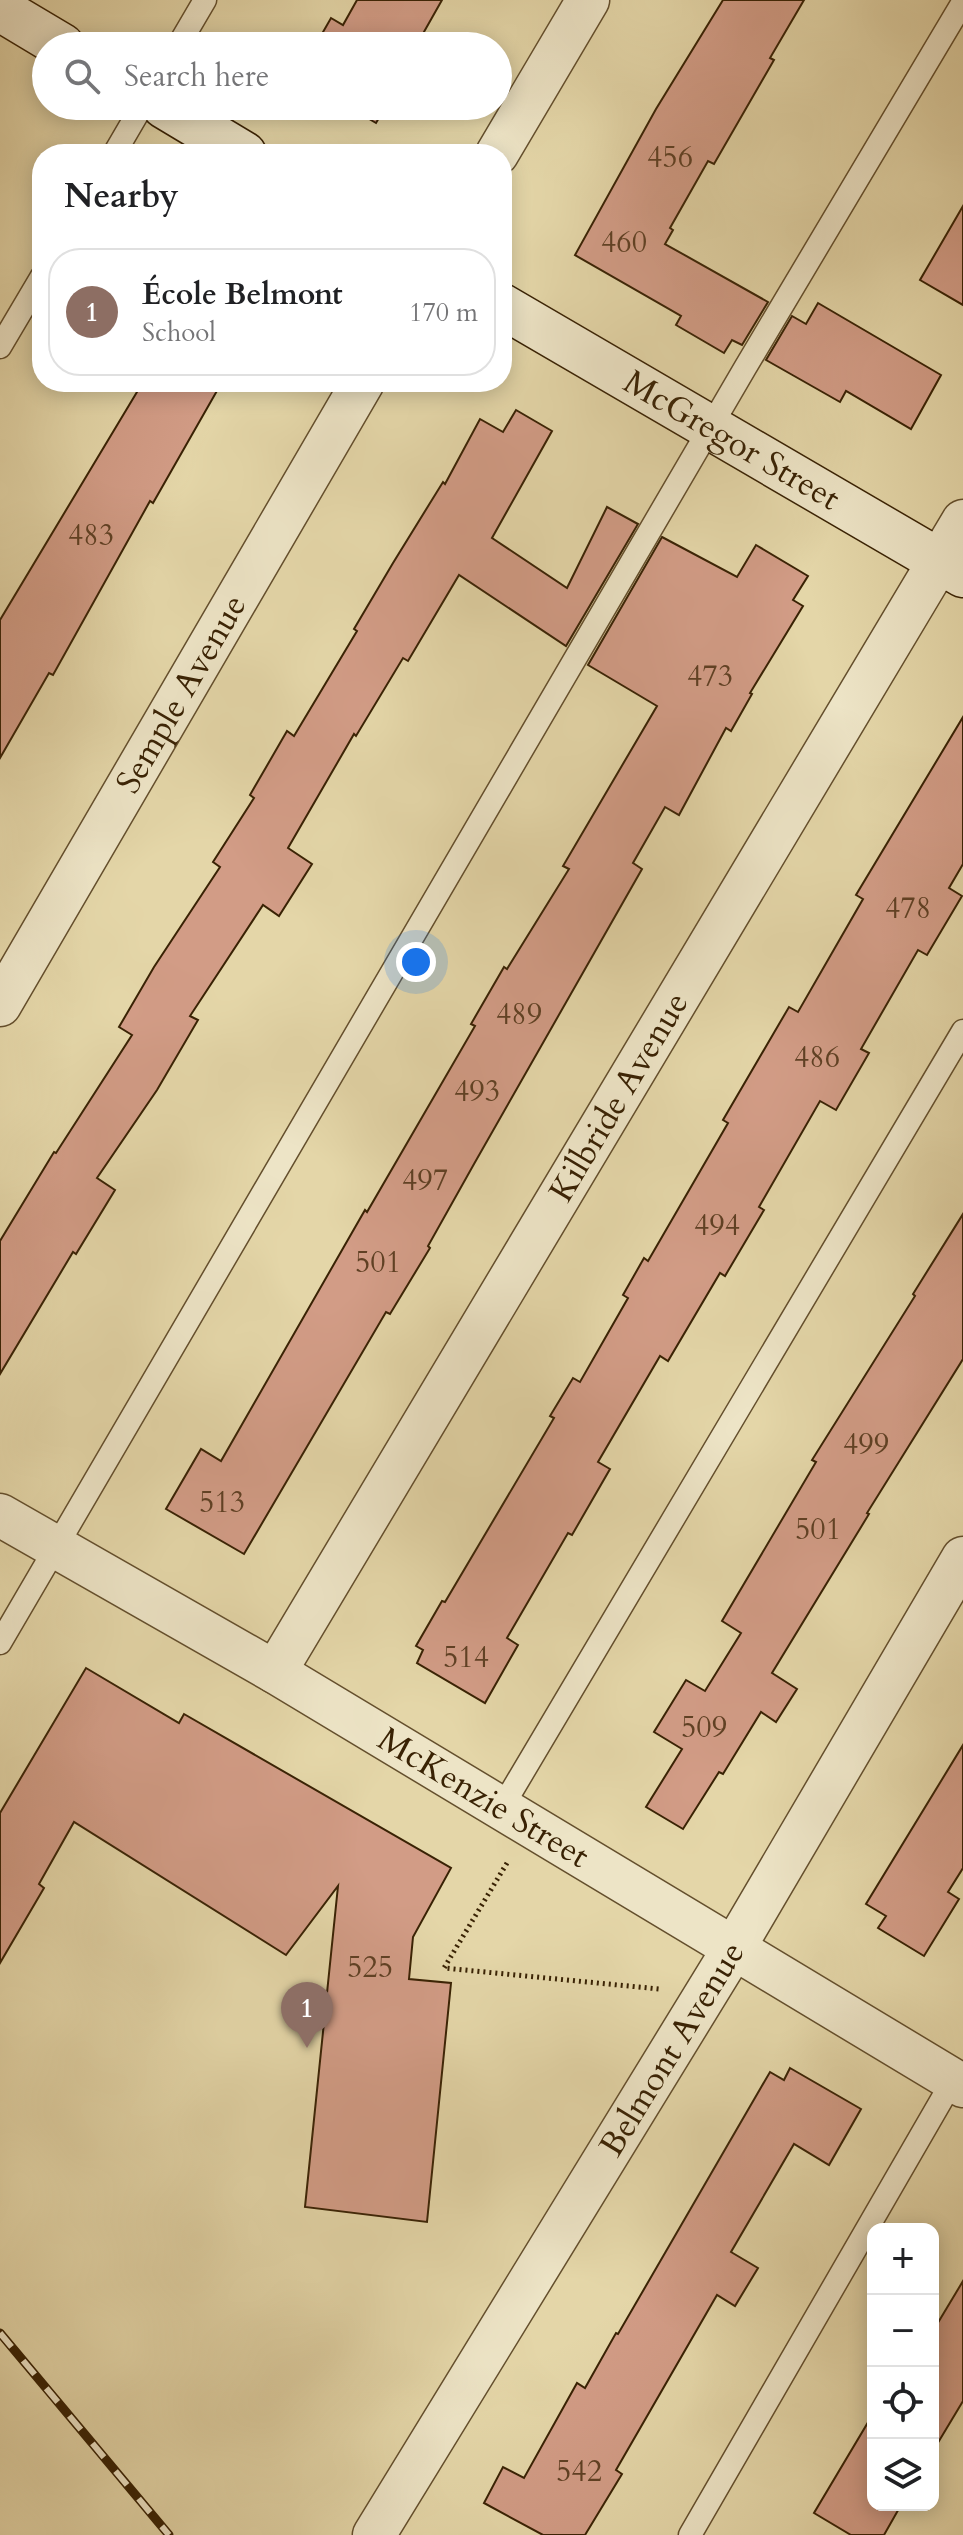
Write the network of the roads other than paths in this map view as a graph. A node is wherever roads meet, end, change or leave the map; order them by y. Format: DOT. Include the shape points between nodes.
graph roads {
  1 [pos="205,0"];
  2 [pos="588,0"];
  3 [pos="963,2"];
  4 [pos="0,9"];
  5 [pos="39,32"];
  6 [pos="186,32"];
  7 [pos="134,120"];
  8 [pos="187,120"];
  9 [pos="120,144"];
  10 [pos="227,144"];
  11 [pos="503,144"];
  12 [pos="32,293"];
  13 [pos="512,312"];
  14 [pos="0,347"];
  15 [pos="357,392"];
  16 [pos="710,428"];
  17 [pos="963,521"];
  18 [pos="951,568"];
  19 [pos="0,1005"];
  20 [pos="963,1031"];
  21 [pos="0,1515"];
  22 [pos="57,1547"];
  23 [pos="963,1558"];
  24 [pos="0,1643"];
  25 [pos="275,1672"];
  26 [pos="515,1817"];
  27 [pos="734,1948"];
  28 [pos="960,2077"];
  29 [pos="374,2535"];
  30 [pos="690,2535"];
  1 -- 6 [label="lane"];
  2 -- 11 [label="street"];
  3 -- 16 [label="lane"];
  4 -- 5 [label="main road"];
  7 -- 9 [label="lane"];
  8 -- 10 [label="main road"];
  12 -- 14 [label="lane"];
  13 -- 16 [label="main road, McGregor Street"];
  15 -- 19 [label="street, Semple Avenue"];
  16 -- 18 [label="main road, McGregor Street"];
  16 -- 22 [label="lane"];
  17 -- 18 [label="street, Kilbride Avenue"];
  18 -- 25 [label="street, Kilbride Avenue"];
  20 -- 26 [label="lane"];
  21 -- 22 [label="street, McKenzie Street"];
  22 -- 24 [label="lane"];
  22 -- 25 [label="street, McKenzie Street"];
  23 -- 27 [label="street, Belmont Avenue"];
  25 -- 26 [label="street, McKenzie Street"];
  26 -- 27 [label="street, McKenzie Street"];
  27 -- 28 [label="street, McKenzie Street"];
  27 -- 29 [label="street, Belmont Avenue"];
  28 -- 30 [label="lane"];
}
